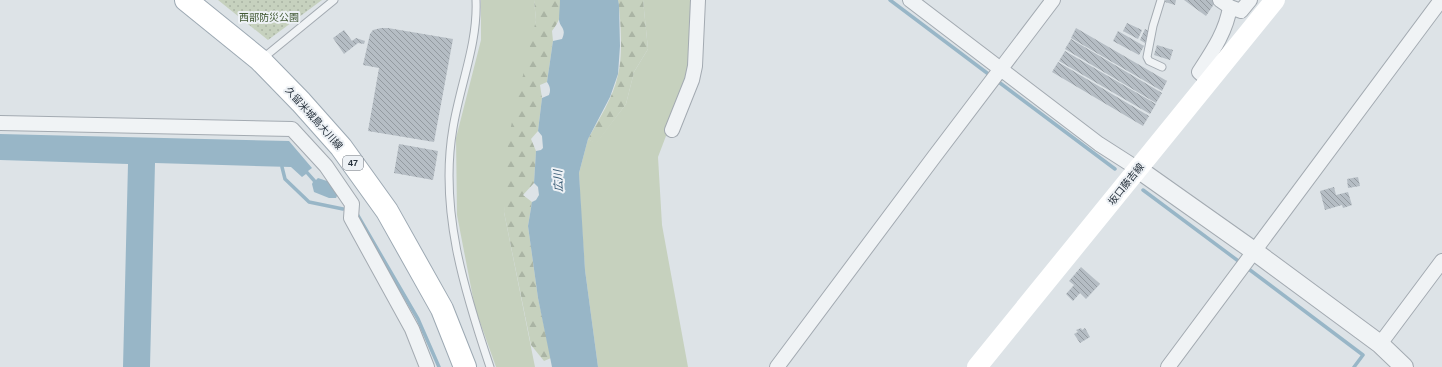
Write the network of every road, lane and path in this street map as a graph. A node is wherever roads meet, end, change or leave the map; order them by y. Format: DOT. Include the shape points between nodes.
graph roads {
  1 [pos="186,0"];
  2 [pos="334,0"];
  3 [pos="476,0"];
  4 [pos="698,0"];
  5 [pos="910,0"];
  6 [pos="1053,0"];
  7 [pos="1161,0"];
  8 [pos="1250,0"];
  9 [pos="1275,0"];
  10 [pos="1441,0"];
  11 [pos="1225,4"];
  12 [pos="260,60"];
  13 [pos="1162,67"];
  14 [pos="1000,71"];
  15 [pos="1209,81"];
  16 [pos="0,123"];
  17 [pos="672,130"];
  18 [pos="1138,169"];
  19 [pos="1254,251"];
  20 [pos="1442,261"];
  21 [pos="1380,344"];
  22 [pos="426,367"];
  23 [pos="466,367"];
  24 [pos="490,367"];
  25 [pos="777,367"];
  26 [pos="977,367"];
  27 [pos="1168,367"];
  28 [pos="1404,367"];
  1 -- 12 [label="main road, 久留米城島大川線 / 47"];
  2 -- 12 [label="lane"];
  3 -- 24 [label="lane" via="474,35 453,127 449,157 451,218 462,274"];
  4 -- 17 [label="street" via="695,66"];
  5 -- 14 [label="street"];
  6 -- 14 [label="street"];
  7 -- 13 [label="lane" via="1147,57 1149,61"];
  8 -- 11 [label="street" via="1241,11"];
  9 -- 15 [label="main road, 坂口藤吉線"];
  10 -- 19 [label="street"];
  11 -- 15 [label="street" via="1228,21 1199,72"];
  12 -- 23 [label="main road, 久留米城島大川線 / 47" via="341,148 387,211 442,309"];
  14 -- 18 [label="street" via="1099,144"];
  14 -- 25 [label="street"];
  15 -- 18 [label="main road, 坂口藤吉線"];
  16 -- 22 [label="street" via="292,129 326,166 352,204 351,218 412,329"];
  18 -- 19 [label="street"];
  18 -- 26 [label="main road, 坂口藤吉線"];
  19 -- 21 [label="street"];
  19 -- 27 [label="street"];
  20 -- 21 [label="street"];
  21 -- 28 [label="street"];
}
